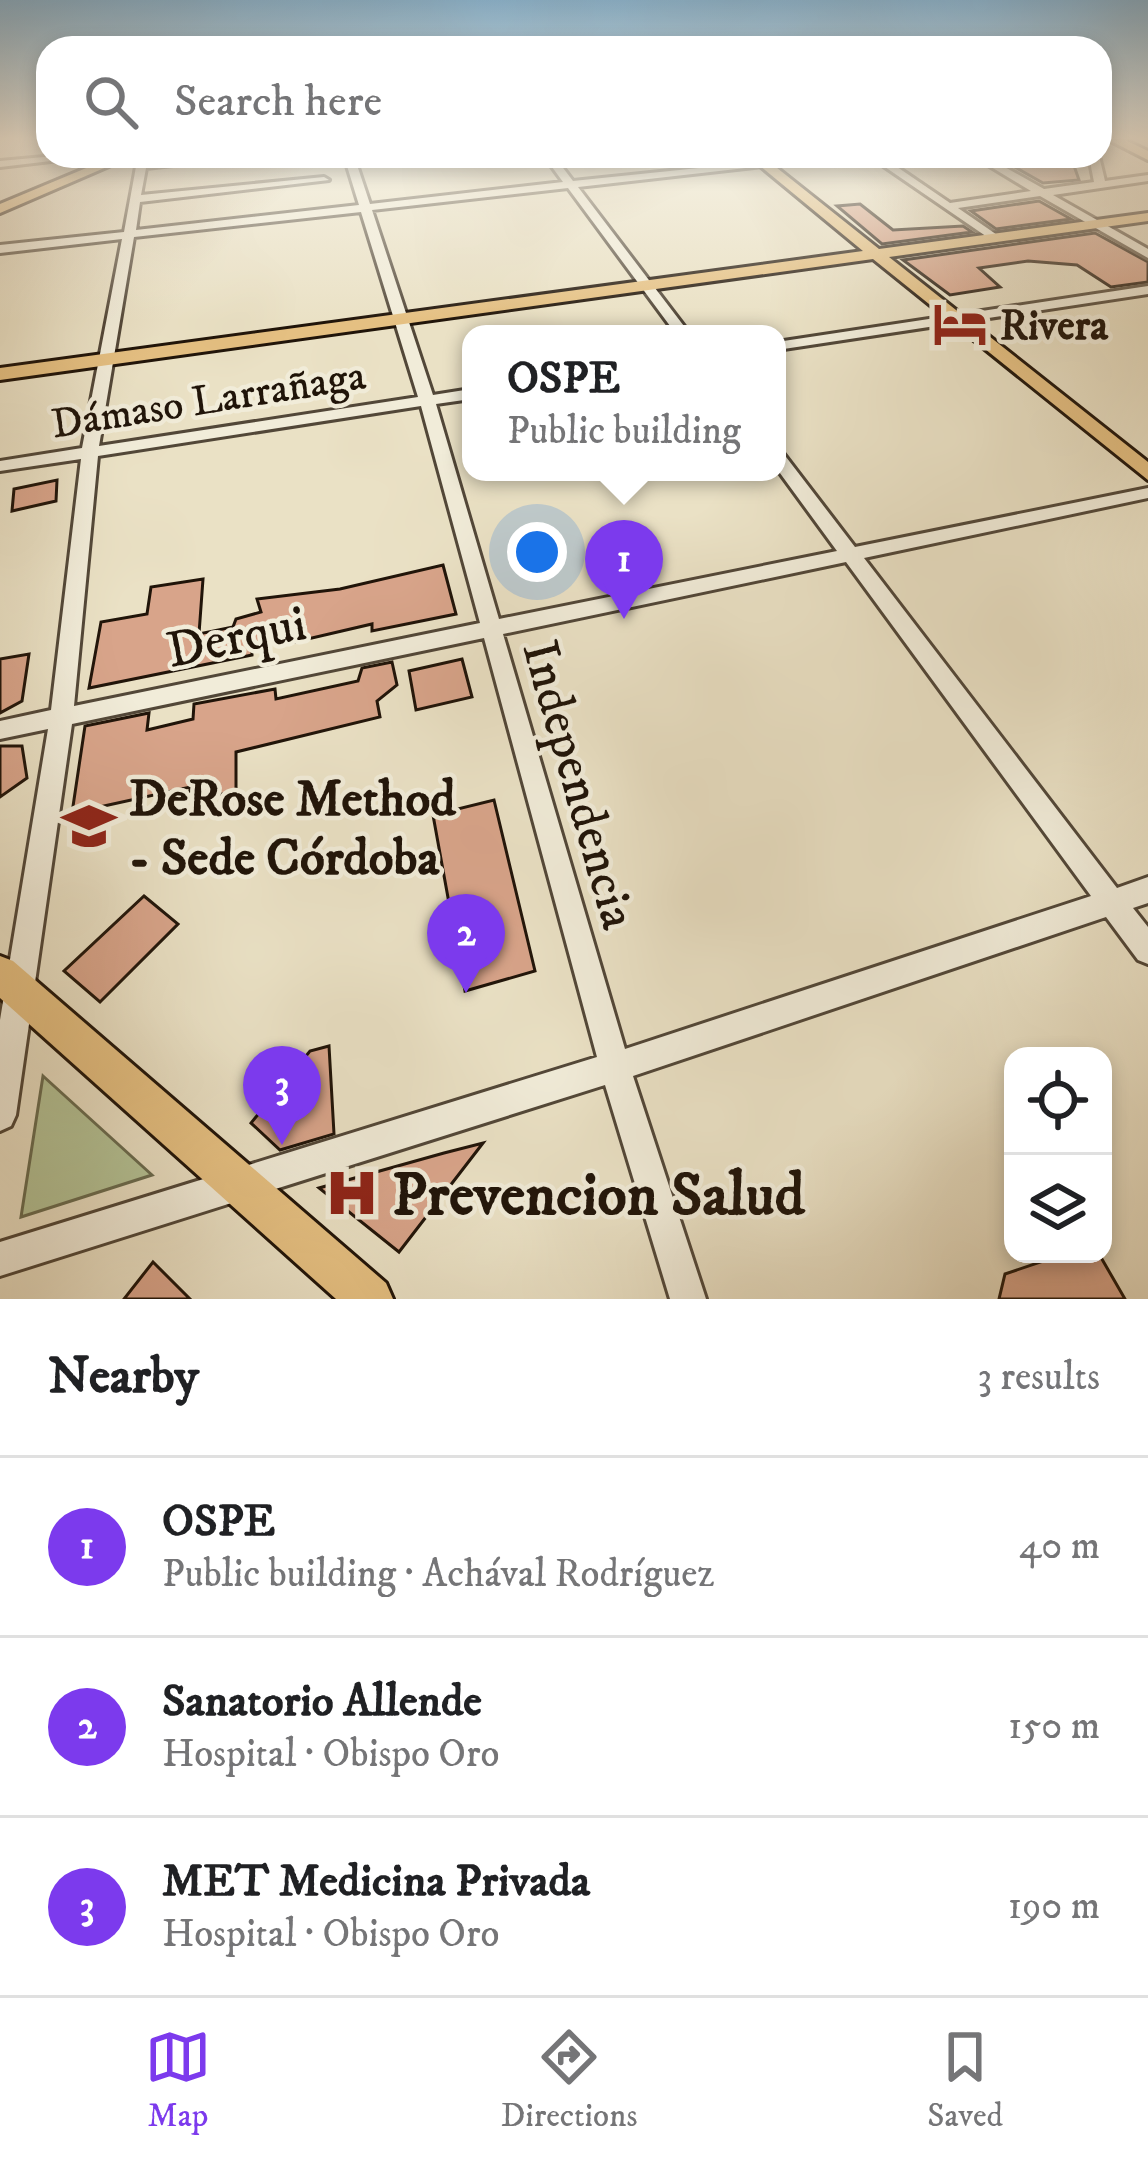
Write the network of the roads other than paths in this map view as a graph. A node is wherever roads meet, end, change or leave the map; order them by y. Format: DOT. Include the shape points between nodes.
graph roads {
  1 [pos="133,201"];
  2 [pos="360,201"];
  3 [pos="429,201"];
  4 [pos="583,201"];
  5 [pos="811,201"];
  6 [pos="941,201"];
  7 [pos="985,201"];
  8 [pos="1056,201"];
  9 [pos="949,206"];
  10 [pos="362,208"];
  11 [pos="1148,217"];
  12 [pos="1095,224"];
  13 [pos="128,234"];
  14 [pos="997,238"];
  15 [pos="0,249"];
  16 [pos="879,254"];
  17 [pos="1148,254"];
  18 [pos="645,285"];
  19 [pos="1148,290"];
  20 [pos="959,319"];
  21 [pos="401,320"];
  22 [pos="676,325"];
  23 [pos="786,345"];
  24 [pos="106,360"];
  25 [pos="0,374"];
  26 [pos="462,395"];
  27 [pos="427,401"];
  28 [pos="91,452"];
  29 [pos="0,466"];
  30 [pos="786,469"];
  31 [pos="1148,473"];
  32 [pos="1148,493"];
  33 [pos="850,554"];
  34 [pos="490,627"];
  35 [pos="61,719"];
  36 [pos="0,730"];
  37 [pos="1148,890"];
  38 [pos="1112,902"];
  39 [pos="1148,950"];
  40 [pos="11,984"];
  41 [pos="615,1067"];
  42 [pos="0,1114"];
  43 [pos="236,1182"];
  44 [pos="0,1259"];
  45 [pos="370,1299"];
  46 [pos="688,1299"];
  1 -- 13 [label="street"];
  2 -- 10 [label="street, Independencia"];
  3 -- 10 [label="street"];
  4 -- 18 [label="street"];
  5 -- 16 [label="main road"];
  6 -- 9 [label="street"];
  7 -- 9 [label="street"];
  8 -- 12 [label="street"];
  9 -- 14 [label="street"];
  10 -- 13 [label="street"];
  10 -- 21 [label="street, Independencia"];
  11 -- 12 [label="main road"];
  12 -- 14 [label="main road"];
  12 -- 17 [label="street"];
  13 -- 15 [label="street"];
  13 -- 24 [label="street"];
  14 -- 16 [label="main road"];
  16 -- 18 [label="main road"];
  16 -- 20 [label="main road"];
  18 -- 21 [label="main road"];
  18 -- 22 [label="street"];
  19 -- 20 [label="street"];
  20 -- 23 [label="street"];
  20 -- 31 [label="main road"];
  21 -- 24 [label="main road"];
  21 -- 27 [label="street, Independencia"];
  24 -- 25 [label="main road"];
  24 -- 28 [label="street"];
  26 -- 27 [label="street, Dámaso Larrañaga"];
  27 -- 28 [label="street, Dámaso Larrañaga"];
  27 -- 34 [label="street, Independencia"];
  28 -- 29 [label="street, Dámaso Larrañaga"];
  28 -- 35 [label="street"];
  30 -- 33 [label="street"];
  32 -- 33 [label="street, Derqui"];
  33 -- 34 [label="street, Derqui"];
  33 -- 38 [label="street"];
  34 -- 35 [label="street, Derqui"];
  34 -- 41 [label="street, Independencia"];
  35 -- 36 [label="street, Derqui"];
  35 -- 40 [label="street"];
  37 -- 38 [label="street"];
  38 -- 39 [label="street"];
  38 -- 41 [label="street"];
  40 -- 42 [label="street"];
  40 -- 43 [label="main road"];
  41 -- 43 [label="street"];
  41 -- 46 [label="street, Independencia"];
  43 -- 44 [label="street"];
  43 -- 45 [label="main road"];
}
